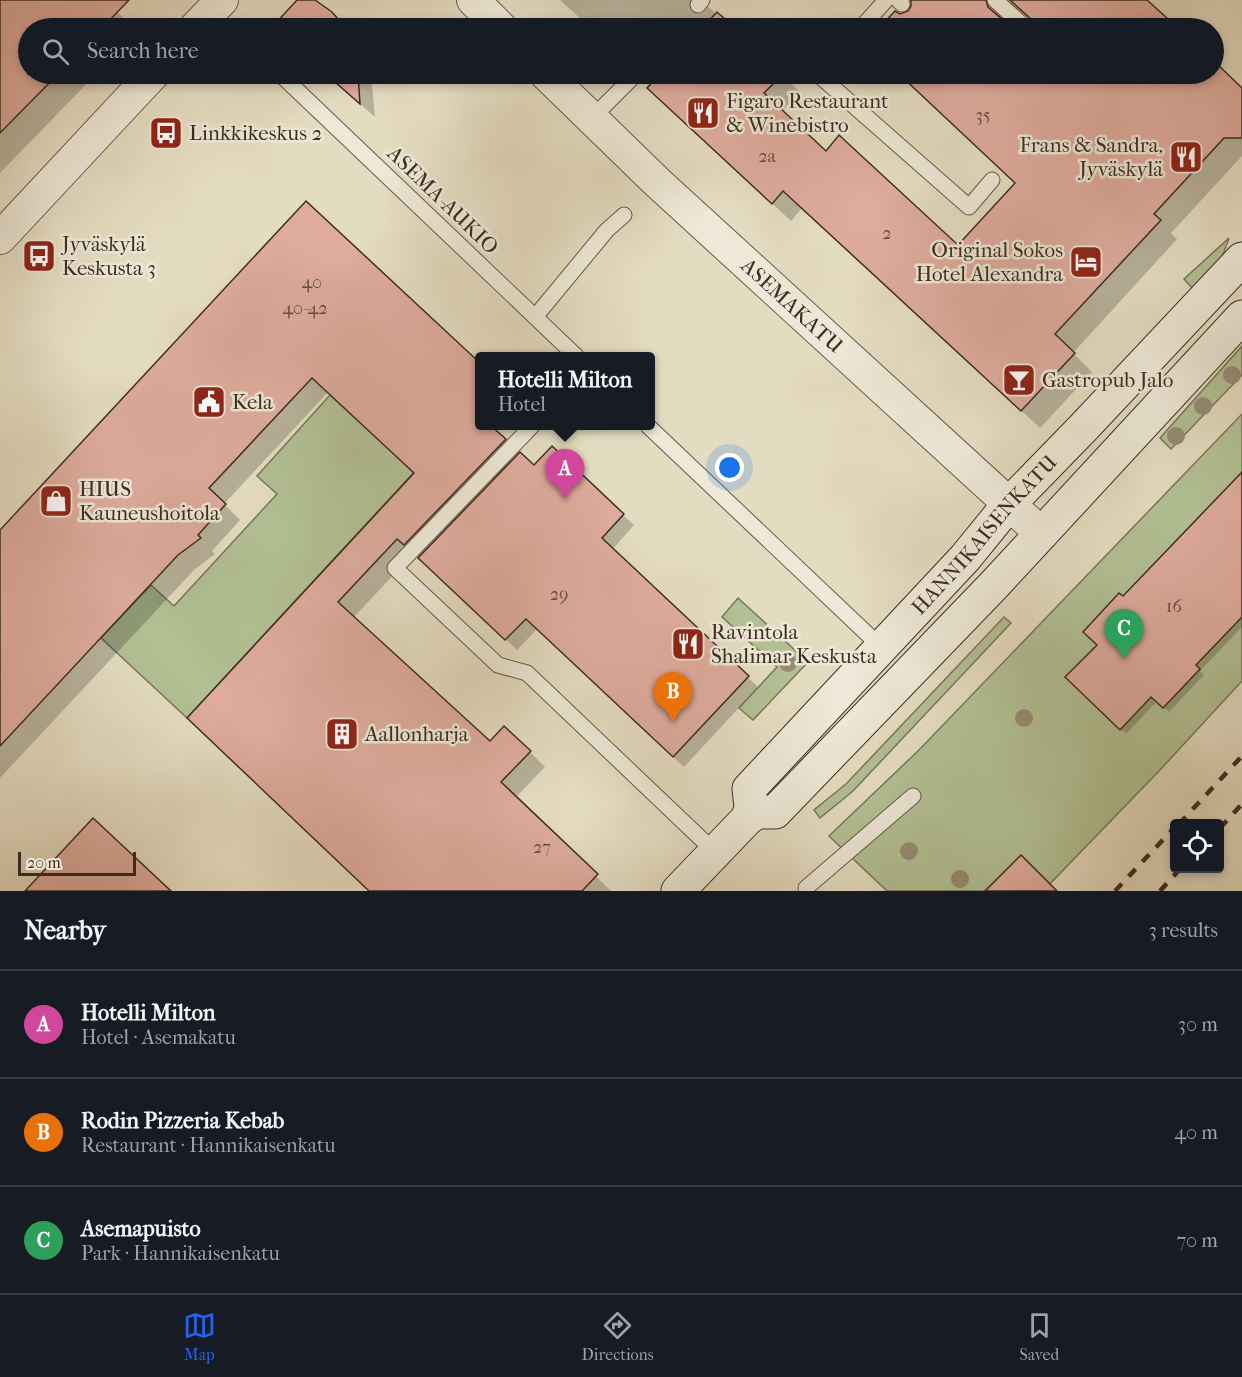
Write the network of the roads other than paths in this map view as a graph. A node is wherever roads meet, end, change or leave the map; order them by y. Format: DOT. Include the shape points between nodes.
graph roads {
  1 [pos="222,0"];
  2 [pos="473,0"];
  3 [pos="886,0"];
  4 [pos="995,0"];
  5 [pos="205,18"];
  6 [pos="491,18"];
  7 [pos="870,18"];
  8 [pos="1015,18"];
  9 [pos="144,84"];
  10 [pos="290,84"];
  11 [pos="556,84"];
  12 [pos="626,84"];
  13 [pos="828,84"];
  14 [pos="591,119"];
  15 [pos="992,180"];
  16 [pos="624,215"];
  17 [pos="0,238"];
  18 [pos="1242,259"];
  19 [pos="535,317"];
  20 [pos="1242,317"];
  21 [pos="571,352"];
  22 [pos="528,430"];
  23 [pos="652,430"];
  24 [pos="1009,504"];
  25 [pos="1042,534"];
  26 [pos="881,647"];
  27 [pos="913,796"];
  28 [pos="748,818"];
  29 [pos="715,852"];
  30 [pos="806,888"];
  31 [pos="678,891"];
  1 -- 5 [label="street"];
  2 -- 6 [label="street"];
  3 -- 7 [label="lane"];
  4 -- 8 [label="lane"];
  9 -- 17 [label="street"];
  10 -- 19 [label="lane, ASEMA-AUKIO"];
  11 -- 14 [label="street, ASEMAKATU"];
  12 -- 14 [label="lane"];
  13 -- 15 [label="lane" via="969,207"];
  14 -- 24 [label="street, ASEMAKATU"];
  16 -- 19 [label="lane"];
  18 -- 24 [label="main road, HANNIKAISENKATU"];
  19 -- 21 [label="lane, ASEMA-AUKIO"];
  20 -- 25 [label="main road, HANNIKAISENKATU"];
  22 -- 29 [label="lane" via="395,568 498,665 527,673"];
  23 -- 26 [label="lane"];
  24 -- 25 [label="street, ASEMAKATU"];
  24 -- 26 [label="main road, HANNIKAISENKATU" via="965,558"];
  25 -- 28 [label="main road, HANNIKAISENKATU" via="774,812 757,812"];
  26 -- 28 [label="main road, HANNIKAISENKATU" via="749,789"];
  27 -- 30 [label="lane"];
  28 -- 29 [label="main road"];
  29 -- 31 [label="main road"];
}
